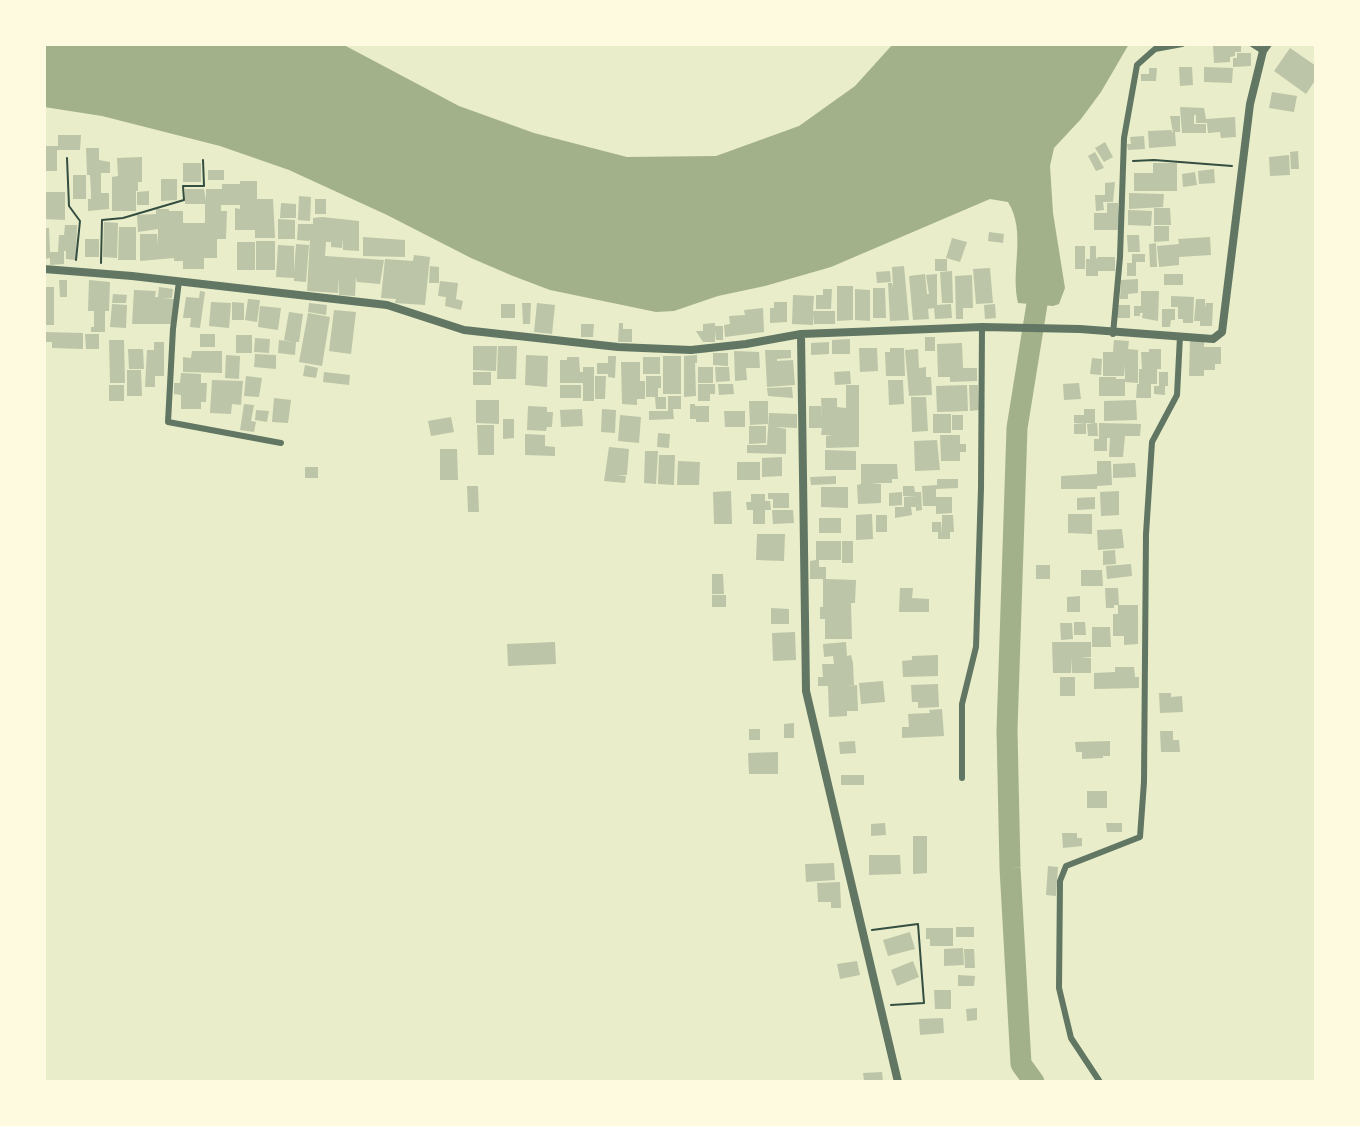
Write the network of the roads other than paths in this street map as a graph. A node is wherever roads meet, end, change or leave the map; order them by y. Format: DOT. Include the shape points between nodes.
graph roads {
  1 [pos="1182,44"];
  2 [pos="1252,44"];
  3 [pos="1265,48"];
  4 [pos="44,269"];
  5 [pos="179,281"];
  6 [pos="982,327"];
  7 [pos="801,334"];
  8 [pos="1113,334"];
  9 [pos="1180,336"];
  10 [pos="281,443"];
  11 [pos="962,778"];
  12 [pos="898,1082"];
  13 [pos="1100,1082"];
  1 -- 8 [label="street" via="1155,49 1137,65 1124,138"];
  2 -- 3 [label="street"];
  3 -- 9 [label="street" via="1250,104 1222,332 1213,339"];
  4 -- 5 [label="street"];
  5 -- 7 [label="street" via="387,305 464,330 587,344 691,350"];
  5 -- 10 [label="street" via="168,422"];
  6 -- 7 [label="street"];
  6 -- 8 [label="street"];
  6 -- 11 [label="street" via="976,647 962,704"];
  7 -- 12 [label="street" via="806,691"];
  8 -- 9 [label="street"];
  9 -- 13 [label="street" via="1177,395 1152,442 1140,837 1066,866 1060,881 1059,988 1070,1038"];
}
